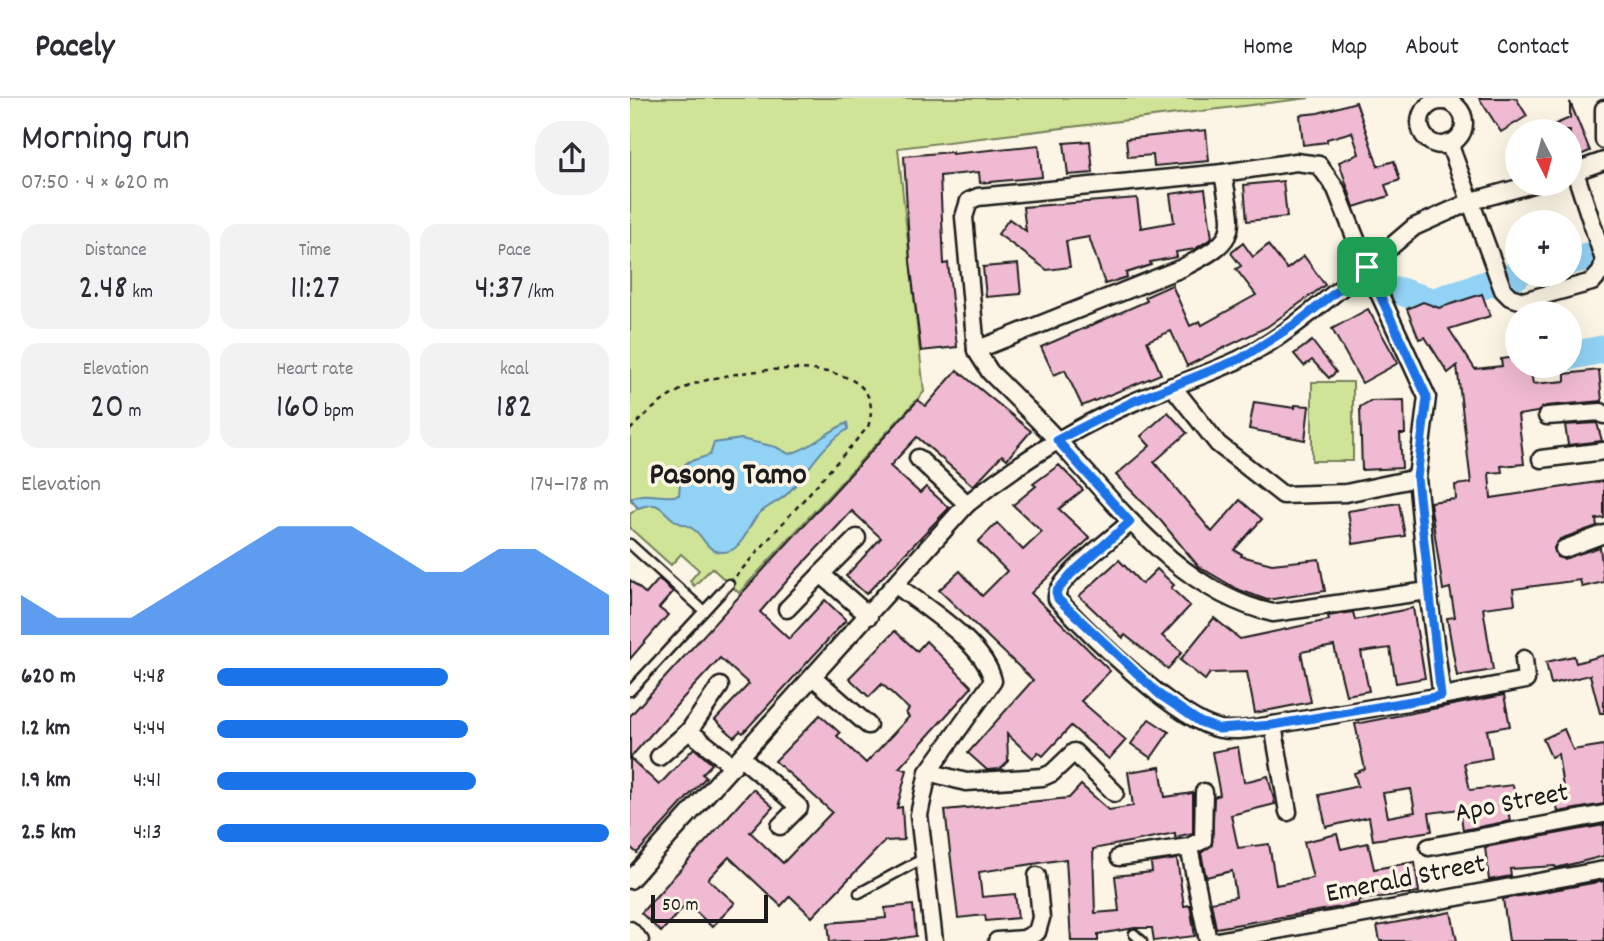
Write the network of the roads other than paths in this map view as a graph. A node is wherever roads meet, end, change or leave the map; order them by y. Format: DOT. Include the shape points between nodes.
graph roads {
  1 [pos="1604,109"];
  2 [pos="1604,140"];
  3 [pos="1449,143"];
  4 [pos="1604,161"];
  5 [pos="1582,169"];
  6 [pos="1223,173"];
  7 [pos="1505,192"];
  8 [pos="1581,196"];
  9 [pos="1472,201"];
  10 [pos="1367,267"];
  11 [pos="976,350"];
  12 [pos="1172,386"];
  13 [pos="1604,415"];
  14 [pos="1547,416"];
  15 [pos="1057,440"];
  16 [pos="1604,451"];
  17 [pos="918,457"];
  18 [pos="1541,459"];
  19 [pos="1417,478"];
  20 [pos="967,504"];
  21 [pos="1130,522"];
  22 [pos="1604,534"];
  23 [pos="857,538"];
  24 [pos="630,544"];
  25 [pos="1564,550"];
  26 [pos="821,574"];
  27 [pos="729,584"];
  28 [pos="897,585"];
  29 [pos="1428,591"];
  30 [pos="787,609"];
  31 [pos="704,611"];
  32 [pos="869,616"];
  33 [pos="1524,659"];
  34 [pos="813,677"];
  35 [pos="720,687"];
  36 [pos="630,691"];
  37 [pos="1441,696"];
  38 [pos="868,725"];
  39 [pos="1273,725"];
  40 [pos="689,731"];
  41 [pos="659,757"];
  42 [pos="737,761"];
  43 [pos="928,772"];
  44 [pos="1203,792"];
  45 [pos="1115,793"];
  46 [pos="1288,812"];
  47 [pos="1604,814"];
  48 [pos="780,826"];
  49 [pos="1429,847"];
  50 [pos="1189,848"];
  51 [pos="1119,857"];
  52 [pos="924,858"];
  53 [pos="1604,870"];
  54 [pos="1037,876"];
  55 [pos="630,880"];
  56 [pos="859,893"];
  57 [pos="630,930"];
  58 [pos="1134,934"];
  59 [pos="640,941"];
  60 [pos="934,941"];
  61 [pos="997,941"];
  62 [pos="1142,941"];
  63 [pos="1208,941"];
  64 [pos="1217,941"];
  1 -- 2 [label="street"];
  3 -- 9 [label="street"];
  4 -- 5 [label="street"];
  6 -- 10 [label="street" via="1296,162 1319,165 1336,189"];
  6 -- 11 [label="street" via="1230,229 1225,242 1210,254"];
  6 -- 11 [label="street" via="992,195 970,201 964,217"];
  7 -- 9 [label="street"];
  8 -- 9 [label="street" via="1604,260 1601,272 1592,282 1523,301 1510,298 1503,290"];
  9 -- 10 [label="street" via="1414,227"];
  10 -- 12 [label="street" via="1297,323 1240,359"];
  10 -- 19 [label="street" via="1427,397"];
  11 -- 15 [label="street" via="990,372"];
  12 -- 15 [label="street"];
  12 -- 19 [label="street" via="1218,444 1283,495 1346,493"];
  13 -- 14 [label="street" via="1578,411"];
  15 -- 20 [label="street" via="1010,469"];
  15 -- 21 [label="street"];
  16 -- 18 [label="street"];
  17 -- 20 [label="street"];
  19 -- 29 [label="street"];
  20 -- 28 [label="street"];
  21 -- 29 [label="street" via="1200,581 1227,599 1255,609 1273,613"];
  21 -- 39 [label="street" via="1071,574 1056,592 1058,599 1160,695 1200,722 1241,730"];
  22 -- 25 [label="street"];
  23 -- 26 [label="street"];
  24 -- 31 [label="lane"];
  26 -- 30 [label="street"];
  26 -- 32 [label="street"];
  27 -- 31 [label="lane"];
  28 -- 32 [label="street"];
  28 -- 43 [label="street" via="975,649 992,677 992,685"];
  29 -- 37 [label="street"];
  31 -- 36 [label="lane"];
  32 -- 34 [label="street"];
  33 -- 37 [label="street" via="1526,680"];
  34 -- 38 [label="street"];
  34 -- 42 [label="street"];
  35 -- 40 [label="street"];
  37 -- 39 [label="street"];
  39 -- 46 [label="street"];
  40 -- 41 [label="street"];
  40 -- 42 [label="street"];
  42 -- 48 [label="street" via="799,807"];
  42 -- 55 [label="street"];
  43 -- 45 [label="street" via="966,782 1043,777 1074,752"];
  43 -- 52 [label="street" via="919,815"];
  44 -- 50 [label="street" via="1205,838"];
  47 -- 49 [label="street, Apo Street"];
  50 -- 51 [label="street"];
  50 -- 63 [label="street"];
  52 -- 56 [label="lane"];
  52 -- 60 [label="street"];
  53 -- 64 [label="street, Emerald Street"];
  54 -- 61 [label="street" via="1041,918 1037,932 1024,939"];
  57 -- 59 [label="street"];
  58 -- 62 [label="lane"];
}
